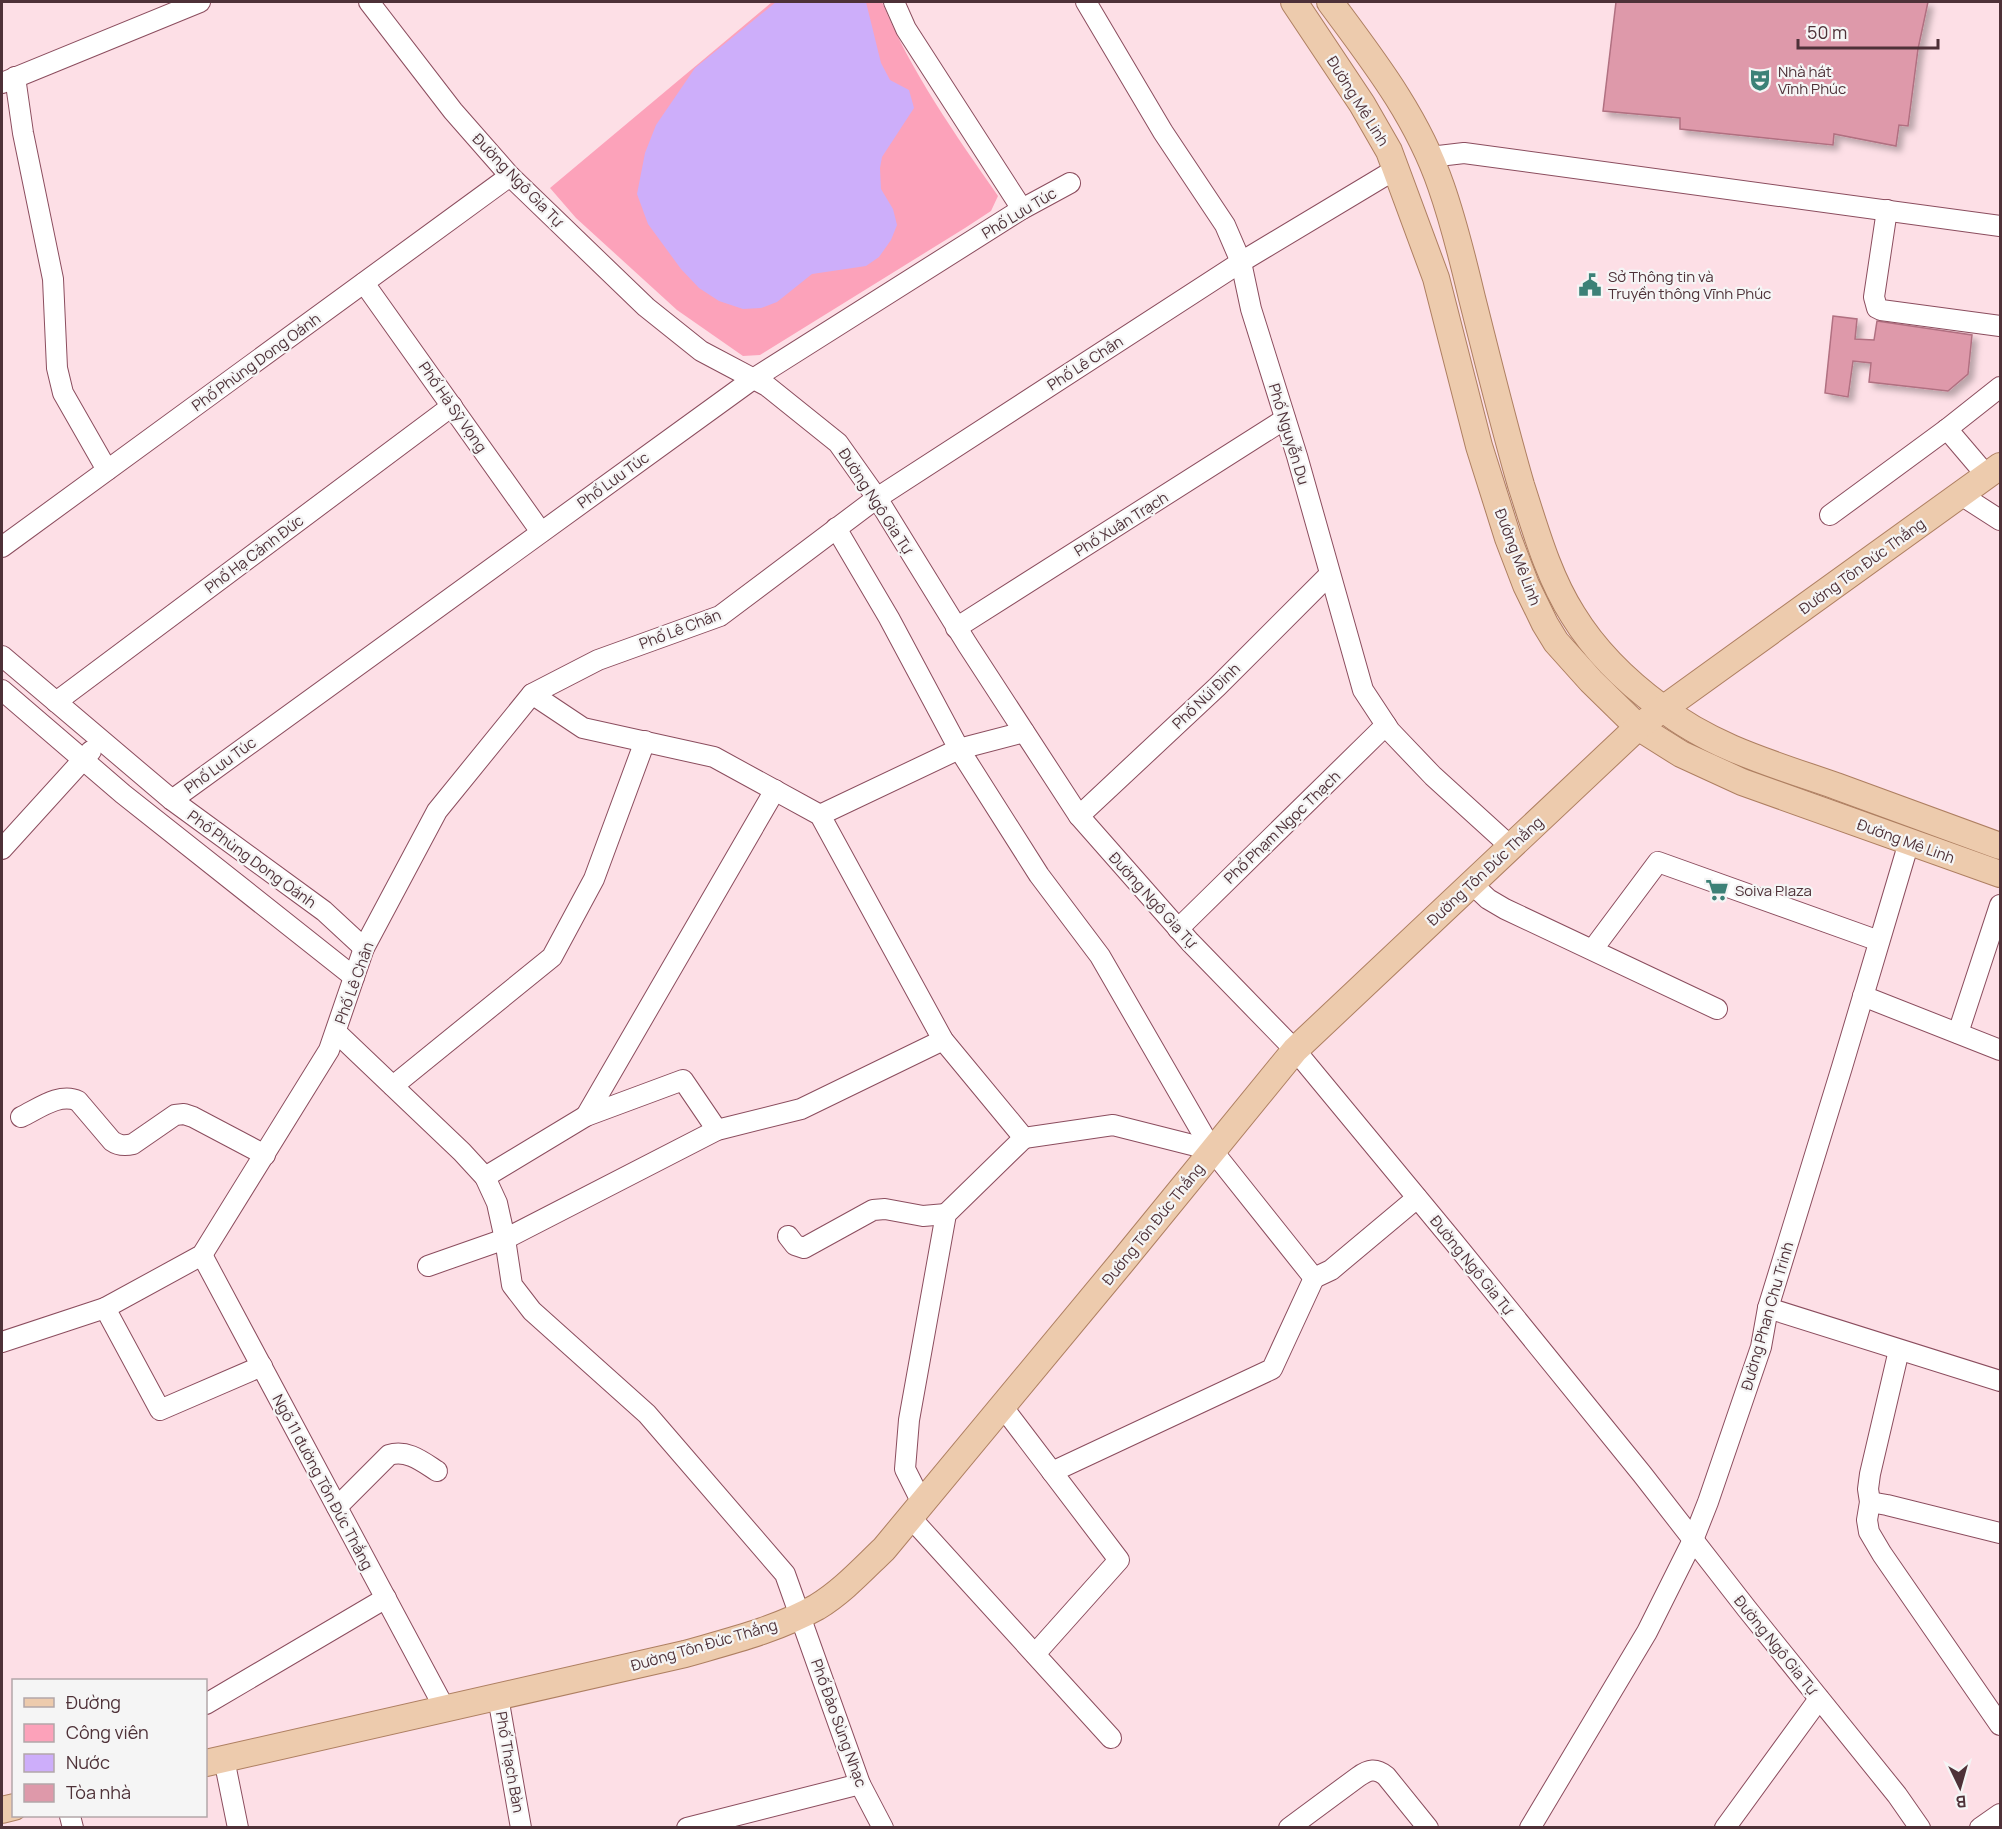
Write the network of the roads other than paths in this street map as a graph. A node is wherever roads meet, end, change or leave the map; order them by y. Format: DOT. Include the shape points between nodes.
graph roads {
  1 [pos="200,2"];
  2 [pos="369,2"];
  3 [pos="894,2"];
  4 [pos="1086,2"];
  5 [pos="1294,2"];
  6 [pos="1330,2"];
  7 [pos="8,80"];
  8 [pos="1430,157"];
  9 [pos="1396,169"];
  10 [pos="510,176"];
  11 [pos="1070,183"];
  12 [pos="1022,209"];
  13 [pos="1887,210"];
  14 [pos="2001,225"];
  15 [pos="1241,262"];
  16 [pos="364,283"];
  17 [pos="2001,326"];
  18 [pos="753,379"];
  19 [pos="2001,387"];
  20 [pos="452,406"];
  21 [pos="1285,419"];
  22 [pos="1947,429"];
  23 [pos="107,470"];
  24 [pos="1994,471"];
  25 [pos="1961,495"];
  26 [pos="877,498"];
  27 [pos="1830,515"];
  28 [pos="2001,520"];
  29 [pos="836,528"];
  30 [pos="541,532"];
  31 [pos="2,547"];
  32 [pos="1329,575"];
  33 [pos="956,628"];
  34 [pos="2,656"];
  35 [pos="2,690"];
  36 [pos="532,694"];
  37 [pos="56,702"];
  38 [pos="1662,709"];
  39 [pos="1386,725"];
  40 [pos="1638,727"];
  41 [pos="1024,732"];
  42 [pos="101,740"];
  43 [pos="645,741"];
  44 [pos="959,749"];
  45 [pos="83,760"];
  46 [pos="776,790"];
  47 [pos="172,800"];
  48 [pos="820,815"];
  49 [pos="1079,816"];
  50 [pos="1909,842"];
  51 [pos="1510,846"];
  52 [pos="2001,846"];
  53 [pos="2,849"];
  54 [pos="2001,874"];
  55 [pos="1471,883"];
  56 [pos="2001,905"];
  57 [pos="1178,929"];
  58 [pos="1879,941"];
  59 [pos="364,948"];
  60 [pos="1593,949"];
  61 [pos="354,977"];
  62 [pos="1863,996"];
  63 [pos="1717,1009"];
  64 [pos="336,1032"];
  65 [pos="1958,1033"];
  66 [pos="943,1040"];
  67 [pos="1294,1050"];
  68 [pos="2001,1050"];
  69 [pos="393,1086"];
  70 [pos="586,1116"];
  71 [pos="21,1117"];
  72 [pos="717,1130"];
  73 [pos="1024,1138"];
  74 [pos="1212,1150"];
  75 [pos="264,1155"];
  76 [pos="485,1177"];
  77 [pos="1417,1198"];
  78 [pos="946,1214"];
  79 [pos="788,1236"];
  80 [pos="505,1239"];
  81 [pos="202,1255"];
  82 [pos="428,1266"];
  83 [pos="1314,1278"];
  84 [pos="105,1308"];
  85 [pos="1768,1308"];
  86 [pos="2,1342"];
  87 [pos="1899,1350"];
  88 [pos="261,1366"];
  89 [pos="2001,1381"];
  90 [pos="1002,1406"];
  91 [pos="437,1471"];
  92 [pos="1052,1472"];
  93 [pos="1870,1502"];
  94 [pos="337,1507"];
  95 [pos="916,1510"];
  96 [pos="2001,1533"];
  97 [pos="1693,1540"];
  98 [pos="386,1598"];
  99 [pos="799,1616"];
  100 [pos="1035,1654"];
  101 [pos="498,1697"];
  102 [pos="1819,1699"];
  103 [pos="207,1703"];
  104 [pos="445,1709"];
  105 [pos="2001,1725"];
  106 [pos="1111,1738"];
  107 [pos="214,1761"];
  108 [pos="860,1784"];
  109 [pos="2001,1814"];
  110 [pos="238,1827"];
  111 [pos="521,1827"];
  112 [pos="687,1827"];
  113 [pos="883,1827"];
  114 [pos="1289,1827"];
  115 [pos="1428,1827"];
  116 [pos="1530,1827"];
  117 [pos="1725,1827"];
  118 [pos="1920,1827"];
  119 [pos="1980,1827"];
  1 -- 7 [label="street"];
  2 -- 10 [label="street, Đường Ngô Gia Tự" via="453,111"];
  3 -- 12 [label="street" via="906,29"];
  4 -- 15 [label="street, Phố Nguyễn Du" via="1163,132 1225,225"];
  5 -- 9 [label="main road, Đường Mê Linh" via="1362,104"];
  6 -- 8 [label="main road, Đường Mê Linh" via="1392,86"];
  7 -- 23 [label="street" via="24,133 53,279 57,368 63,393"];
  8 -- 13 [label="street" via="1464,153"];
  8 -- 38 [label="main road, Đường Mê Linh" via="1458,240 1508,438 1553,576 1570,612 1596,648"];
  9 -- 15 [label="street, Phố Lê Chân"];
  9 -- 40 [label="main road, Đường Mê Linh" via="1436,278 1479,446 1526,585 1556,642"];
  10 -- 16 [label="street, Phố Phùng Dong Oánh"];
  10 -- 18 [label="street, Đường Ngô Gia Tự" via="646,307 701,351"];
  11 -- 12 [label="street, Phố Lưu Túc"];
  12 -- 18 [label="street, Phố Lưu Túc"];
  13 -- 14 [label="street"];
  13 -- 17 [label="street" via="1874,297 1877,308"];
  15 -- 21 [label="street, Phố Nguyễn Du" via="1251,309"];
  15 -- 26 [label="street, Phố Lê Chân"];
  16 -- 20 [label="street, Phố Hà Sỹ Vọng"];
  16 -- 23 [label="street, Phố Phùng Dong Oánh"];
  18 -- 26 [label="street, Đường Ngô Gia Tự" via="838,443"];
  18 -- 30 [label="street, Phố Lưu Túc"];
  19 -- 22 [label="street"];
  20 -- 30 [label="street, Phố Hà Sỹ Vọng"];
  20 -- 37 [label="street, Phố Hạ Cảnh Đức"];
  21 -- 32 [label="street, Phố Nguyễn Du"];
  21 -- 33 [label="street, Phố Xuân Trạch"];
  22 -- 24 [label="street"];
  22 -- 27 [label="street"];
  23 -- 31 [label="street, Phố Phùng Dong Oánh"];
  24 -- 25 [label="main road, Đường Tôn Đức Thắng"];
  25 -- 28 [label="street"];
  25 -- 38 [label="main road, Đường Tôn Đức Thắng"];
  26 -- 29 [label="street, Phố Lê Chân"];
  26 -- 33 [label="street, Đường Ngô Gia Tự"];
  29 -- 36 [label="street, Phố Lê Chân" via="720,616 598,660"];
  29 -- 44 [label="street"];
  30 -- 47 [label="street, Phố Lưu Túc"];
  32 -- 39 [label="street, Phố Nguyễn Du" via="1363,690"];
  32 -- 49 [label="street, Phố Núi Đinh"];
  33 -- 41 [label="street, Đường Ngô Gia Tự"];
  34 -- 37 [label="street, Phố Phùng Dong Oánh"];
  35 -- 45 [label="street"];
  36 -- 43 [label="street" via="584,728"];
  36 -- 59 [label="street, Phố Lê Chân" via="437,811"];
  37 -- 42 [label="street, Phố Phùng Dong Oánh"];
  38 -- 40 [label="main road, Đường Tôn Đức Thắng"];
  38 -- 52 [label="main road, Đường Mê Linh" via="1730,747 1772,765"];
  39 -- 51 [label="street, Phố Nguyễn Du" via="1433,776"];
  39 -- 57 [label="street, Phố Phạm Ngọc Thạch"];
  40 -- 50 [label="main road, Đường Mê Linh" via="1680,754 1742,782"];
  40 -- 51 [label="main road, Đường Tôn Đức Thắng"];
  41 -- 44 [label="street"];
  41 -- 49 [label="street, Đường Ngô Gia Tự"];
  42 -- 45 [label="street"];
  42 -- 47 [label="street, Phố Phùng Dong Oánh"];
  43 -- 46 [label="street" via="714,757"];
  43 -- 69 [label="street" via="594,879 552,957"];
  44 -- 48 [label="street"];
  44 -- 74 [label="street" via="1039,875 1100,956"];
  45 -- 53 [label="street"];
  45 -- 61 [label="street"];
  46 -- 48 [label="street"];
  46 -- 70 [label="street"];
  47 -- 59 [label="street, Phố Phùng Dong Oánh" via="324,911"];
  48 -- 66 [label="street"];
  49 -- 57 [label="street, Đường Ngô Gia Tự"];
  50 -- 54 [label="main road, Đường Mê Linh"];
  50 -- 58 [label="street, Đường Phan Chu Trinh"];
  51 -- 55 [label="main road, Đường Tôn Đức Thắng"];
  55 -- 60 [label="street" via="1505,909"];
  55 -- 67 [label="main road, Đường Tôn Đức Thắng"];
  56 -- 65 [label="street"];
  57 -- 67 [label="street, Đường Ngô Gia Tự"];
  58 -- 60 [label="street" via="1658,862"];
  58 -- 62 [label="street, Đường Phan Chu Trinh"];
  59 -- 61 [label="street, Phố Lê Chân"];
  60 -- 63 [label="street"];
  61 -- 64 [label="street, Phố Lê Chân"];
  62 -- 65 [label="street"];
  62 -- 85 [label="street, Đường Phan Chu Trinh"];
  64 -- 69 [label="street, Phố Đào Sùng Nhạc"];
  64 -- 75 [label="street, Phố Lê Chân" via="329,1050"];
  65 -- 68 [label="street"];
  66 -- 72 [label="street" via="801,1109"];
  66 -- 73 [label="street"];
  67 -- 74 [label="main road, Đường Tôn Đức Thắng"];
  67 -- 77 [label="street, Đường Ngô Gia Tự"];
  69 -- 76 [label="street, Phố Đào Sùng Nhạc"];
  70 -- 72 [label="street" via="683,1080"];
  70 -- 76 [label="street"];
  71 -- 75 [label="street" via="63,1097 71,1098 112,1141 126,1145 175,1115 184,1114"];
  72 -- 80 [label="street"];
  73 -- 74 [label="street" via="1113,1125"];
  73 -- 78 [label="street"];
  74 -- 83 [label="street"];
  74 -- 90 [label="main road, Đường Tôn Đức Thắng"];
  75 -- 81 [label="street, Phố Lê Chân"];
  76 -- 80 [label="street, Phố Đào Sùng Nhạc" via="497,1203"];
  77 -- 83 [label="street" via="1331,1270"];
  77 -- 97 [label="street, Đường Ngô Gia Tự"];
  78 -- 79 [label="street" via="923,1216 873,1210 804,1248"];
  78 -- 95 [label="street" via="909,1420 905,1469"];
  80 -- 82 [label="street"];
  80 -- 99 [label="street, Phố Đào Sùng Nhạc" via="512,1285 532,1311 646,1414 684,1456 785,1574"];
  81 -- 84 [label="street"];
  81 -- 88 [label="street, Ngõ 11 đường Tôn Đức Thắng"];
  83 -- 92 [label="street" via="1272,1369"];
  84 -- 86 [label="street"];
  84 -- 88 [label="street" via="160,1410"];
  85 -- 87 [label="street"];
  85 -- 97 [label="street, Đường Phan Chu Trinh" via="1761,1347"];
  87 -- 89 [label="street"];
  87 -- 93 [label="street" via="1869,1474"];
  88 -- 94 [label="street, Ngõ 11 đường Tôn Đức Thắng"];
  90 -- 92 [label="street"];
  90 -- 95 [label="main road, Đường Tôn Đức Thắng"];
  91 -- 94 [label="street" via="408,1454 394,1453"];
  92 -- 100 [label="street" via="1119,1560"];
  93 -- 96 [label="street"];
  93 -- 105 [label="street" via="1869,1532"];
  94 -- 98 [label="street, Ngõ 11 đường Tôn Đức Thắng"];
  95 -- 99 [label="main road, Đường Tôn Đức Thắng" via="851,1581"];
  95 -- 100 [label="street"];
  97 -- 102 [label="street, Đường Ngô Gia Tự"];
  97 -- 116 [label="street, Đường Phan Chu Trinh" via="1647,1632"];
  98 -- 103 [label="street"];
  98 -- 104 [label="street, Ngõ 11 đường Tôn Đức Thắng"];
  99 -- 101 [label="main road, Đường Tôn Đức Thắng" via="753,1635 686,1654"];
  99 -- 108 [label="street, Phố Đào Sùng Nhạc"];
  100 -- 106 [label="street"];
  101 -- 104 [label="main road, Đường Tôn Đức Thắng"];
  101 -- 111 [label="street, Phố Thạch Bàn"];
  102 -- 117 [label="street"];
  102 -- 118 [label="street, Đường Ngô Gia Tự"];
  104 -- 107 [label="main road, Đường Tôn Đức Thắng"];
  107 -- 110 [label="street"];
  108 -- 112 [label="street"];
  108 -- 113 [label="street, Phố Đào Sùng Nhạc"];
  109 -- 119 [label="street"];
  114 -- 115 [label="street" via="1358,1776 1374,1770 1386,1776"];
}
